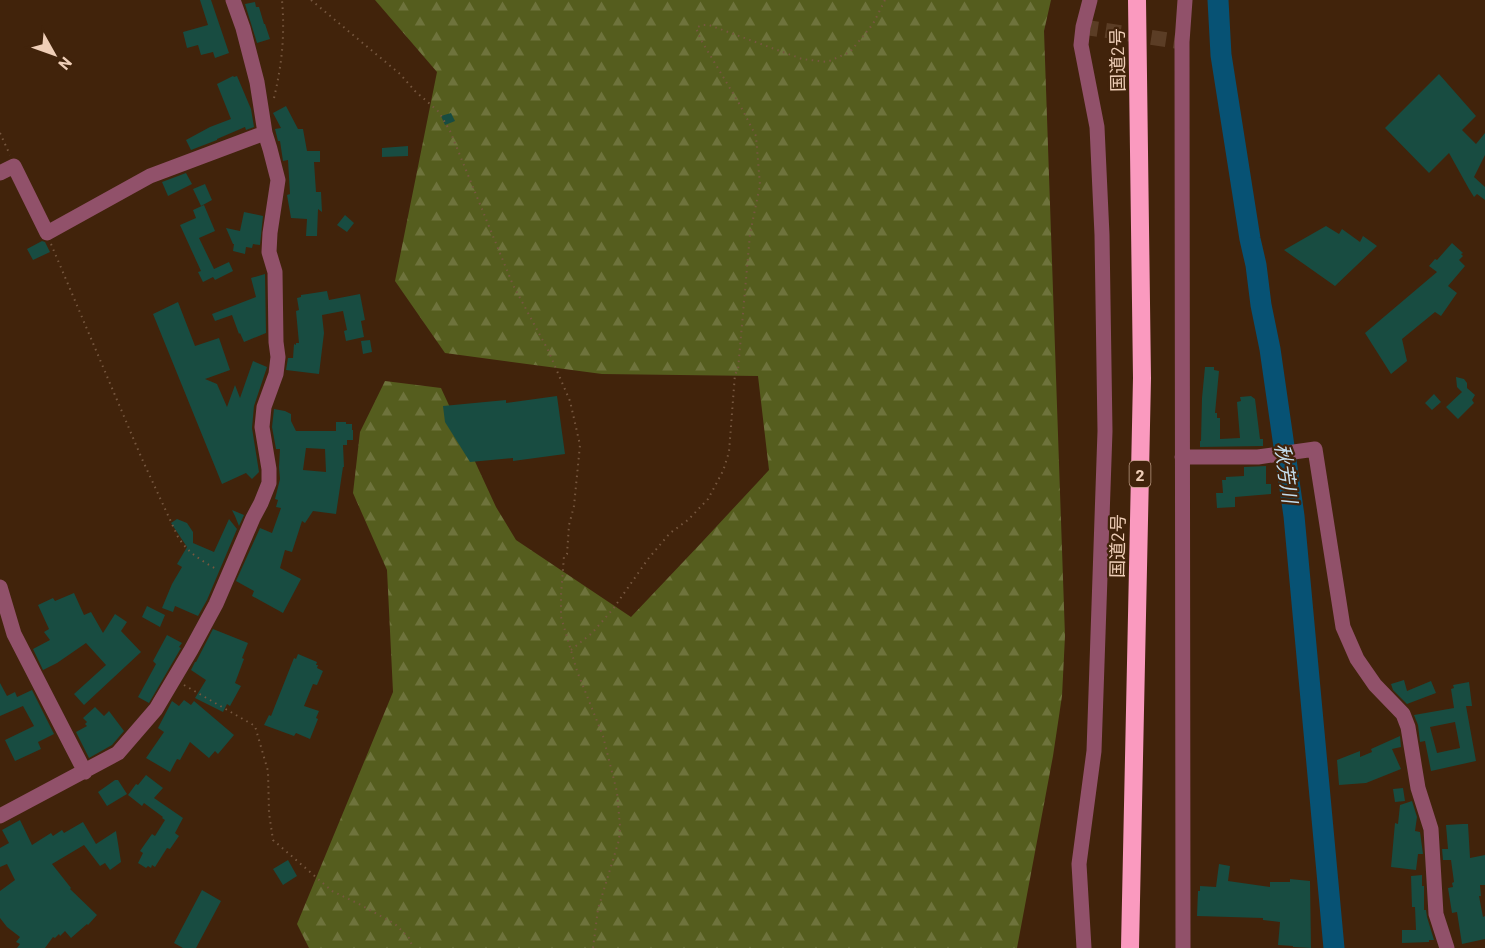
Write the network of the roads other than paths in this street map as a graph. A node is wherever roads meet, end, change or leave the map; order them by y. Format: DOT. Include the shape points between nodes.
graph roads {
  1 [pos="233,0"];
  2 [pos="1090,0"];
  3 [pos="1137,0"];
  4 [pos="1185,0"];
  5 [pos="265,134"];
  6 [pos="0,173"];
  7 [pos="1182,457"];
  8 [pos="0,587"];
  9 [pos="85,772"];
  10 [pos="0,816"];
  11 [pos="1084,948"];
  12 [pos="1130,948"];
  13 [pos="1183,948"];
  14 [pos="1447,948"];
  1 -- 5 [label="street" via="257,82"];
  2 -- 11 [label="street" via="1081,45 1097,127 1105,431 1094,751 1079,864"];
  3 -- 12 [label="highway, 国道2号 / 2" via="1142,378"];
  4 -- 7 [label="street"];
  5 -- 6 [label="street" via="150,176 47,233 14,166"];
  5 -- 9 [label="street" via="278,180 269,252 275,272 278,357 262,428 269,483 216,604 156,709 118,753"];
  7 -- 13 [label="street"];
  7 -- 14 [label="street" via="1258,457 1315,449 1343,627 1357,659 1403,714 1408,727 1418,788 1431,829 1436,914"];
  8 -- 9 [label="street" via="14,634"];
  9 -- 10 [label="street"];
}
